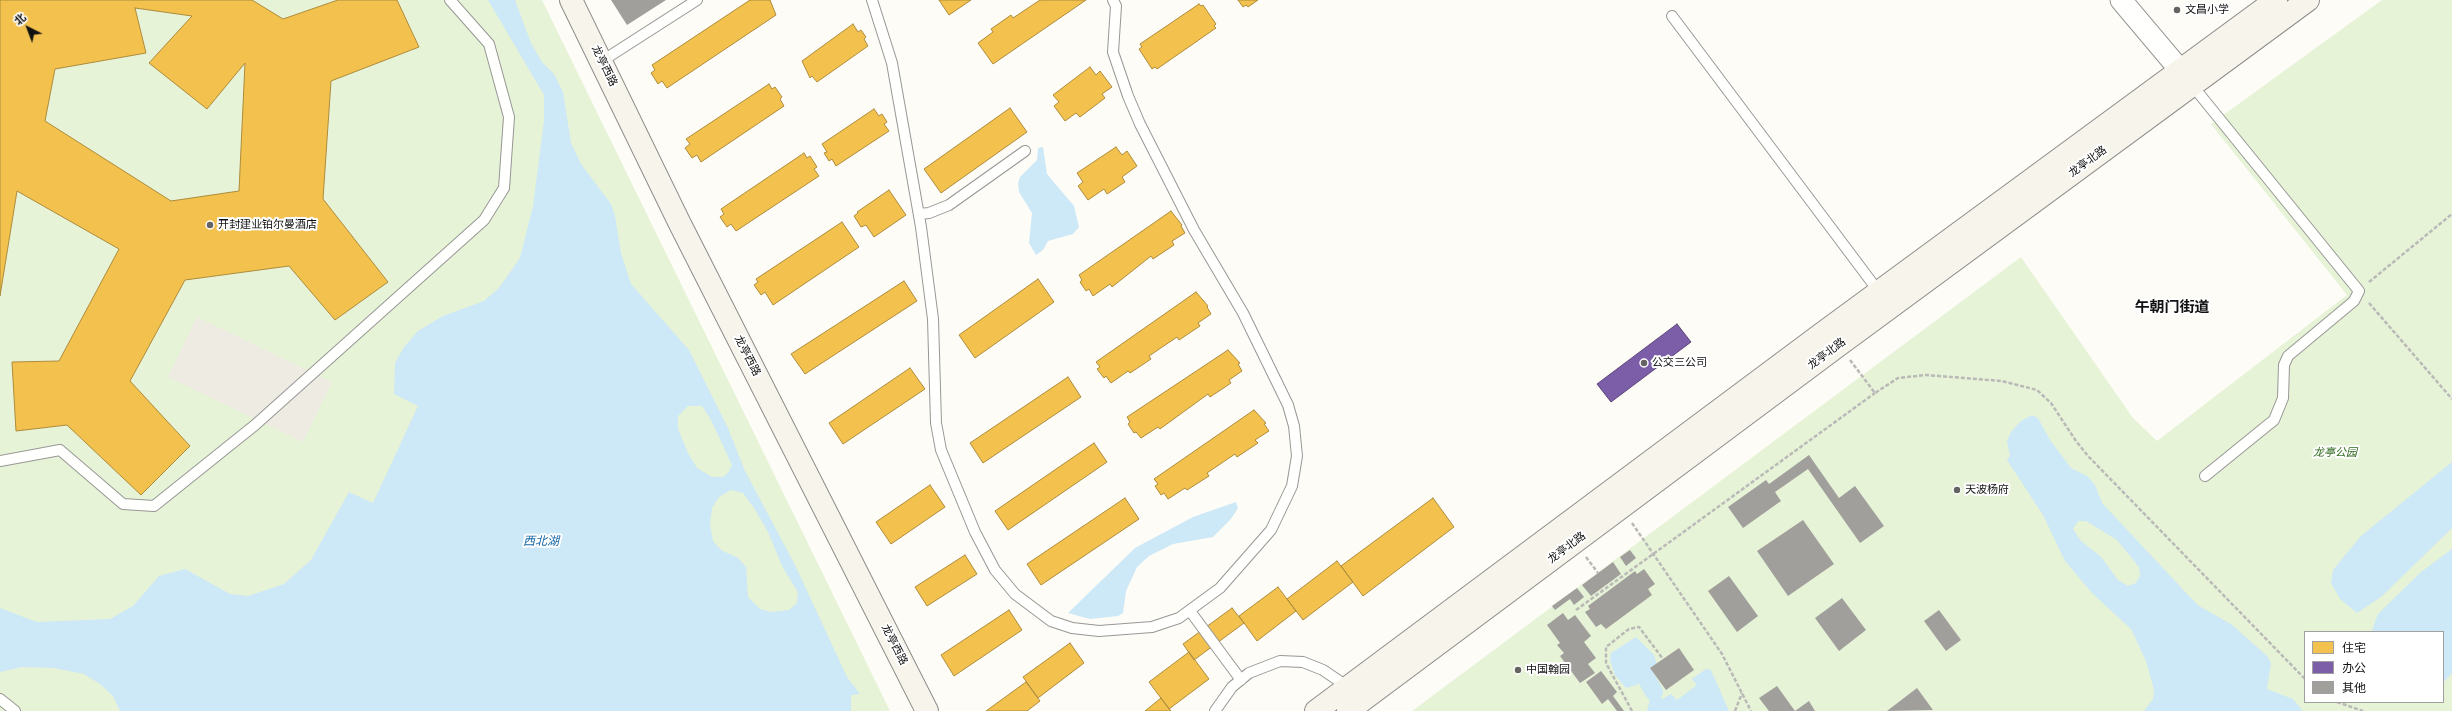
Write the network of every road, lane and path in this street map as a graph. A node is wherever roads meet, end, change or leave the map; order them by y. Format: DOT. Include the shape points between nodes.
graph roads {
  1 [pos="450,0"];
  2 [pos="571,0"];
  3 [pos="697,0"];
  4 [pos="872,0"];
  5 [pos="2121,0"];
  6 [pos="2276,0"];
  7 [pos="2308,0"];
  8 [pos="1115,2"];
  9 [pos="1672,16"];
  10 [pos="602,62"];
  11 [pos="2186,78"];
  12 [pos="1025,151"];
  13 [pos="919,214"];
  14 [pos="2452,214"];
  15 [pos="2359,291"];
  16 [pos="1879,292"];
  17 [pos="1839,345"];
  18 [pos="1875,393"];
  19 [pos="2452,399"];
  20 [pos="0,461"];
  21 [pos="2205,476"];
  22 [pos="1621,508"];
  23 [pos="1653,553"];
  24 [pos="1576,610"];
  25 [pos="1190,611"];
  26 [pos="1663,659"];
  27 [pos="2304,678"];
  28 [pos="1241,680"];
  29 [pos="1348,687"];
  30 [pos="1742,693"];
  31 [pos="0,699"];
  32 [pos="2341,703"];
  33 [pos="15,711"];
  34 [pos="927,711"];
  35 [pos="1215,711"];
  36 [pos="1316,711"];
  37 [pos="1348,711"];
  38 [pos="1632,711"];
  39 [pos="1735,711"];
  40 [pos="1751,711"];
  41 [pos="2363,711"];
  1 -- 20 [label="lane" via="489,44 509,117 504,188 484,220 255,425 154,506 123,504 60,450"];
  2 -- 10 [label="main road, 龙亭西路"];
  3 -- 10 [label="lane"];
  4 -- 13 [label="lane" via="892,63"];
  5 -- 11 [label="street"];
  6 -- 11 [label="main road, 龙亭北路"];
  7 -- 11 [label="main road, 龙亭北路"];
  8 -- 25 [label="lane" via="1113,52 1117,69 1140,124 1194,230 1243,313 1288,404 1294,426 1296,456 1292,486 1271,530 1220,588"];
  9 -- 16 [label="lane"];
  10 -- 34 [label="main road, 龙亭西路" via="679,222"];
  11 -- 15 [label="lane"];
  11 -- 16 [label="main road, 龙亭北路"];
  11 -- 17 [label="main road, 龙亭北路"];
  12 -- 13 [label="lane" via="949,205 930,213"];
  13 -- 25 [label="lane" via="933,319 936,423 940,450 975,532 995,570 1015,594 1035,611 1051,621 1072,628 1099,631 1152,627 1179,618"];
  14 -- 15 [label="path"];
  15 -- 19 [label="path"];
  15 -- 21 [label="lane" via="2354,301 2288,356 2284,365 2283,398 2274,420"];
  16 -- 29 [label="main road, 龙亭北路"];
  17 -- 18 [label="path"];
  17 -- 22 [label="main road, 龙亭北路"];
  18 -- 23 [label="path"];
  18 -- 27 [label="path" via="1898,378 1926,375 2002,381 2037,390 2051,403 2088,456"];
  22 -- 23 [label="path"];
  22 -- 37 [label="main road, 龙亭北路"];
  23 -- 24 [label="path"];
  23 -- 30 [label="path" via="1722,654"];
  25 -- 28 [label="lane"];
  26 -- 38 [label="path" via="1639,627 1629,629 1606,647 1606,663"];
  28 -- 29 [label="lane" via="1268,664 1280,661 1303,662 1324,670"];
  28 -- 35 [label="lane" via="1220,701"];
  29 -- 36 [label="main road, 龙亭北路"];
  30 -- 39 [label="path"];
  30 -- 40 [label="path"];
  31 -- 33 [label="lane"];
  32 -- 41 [label="path"];
}
